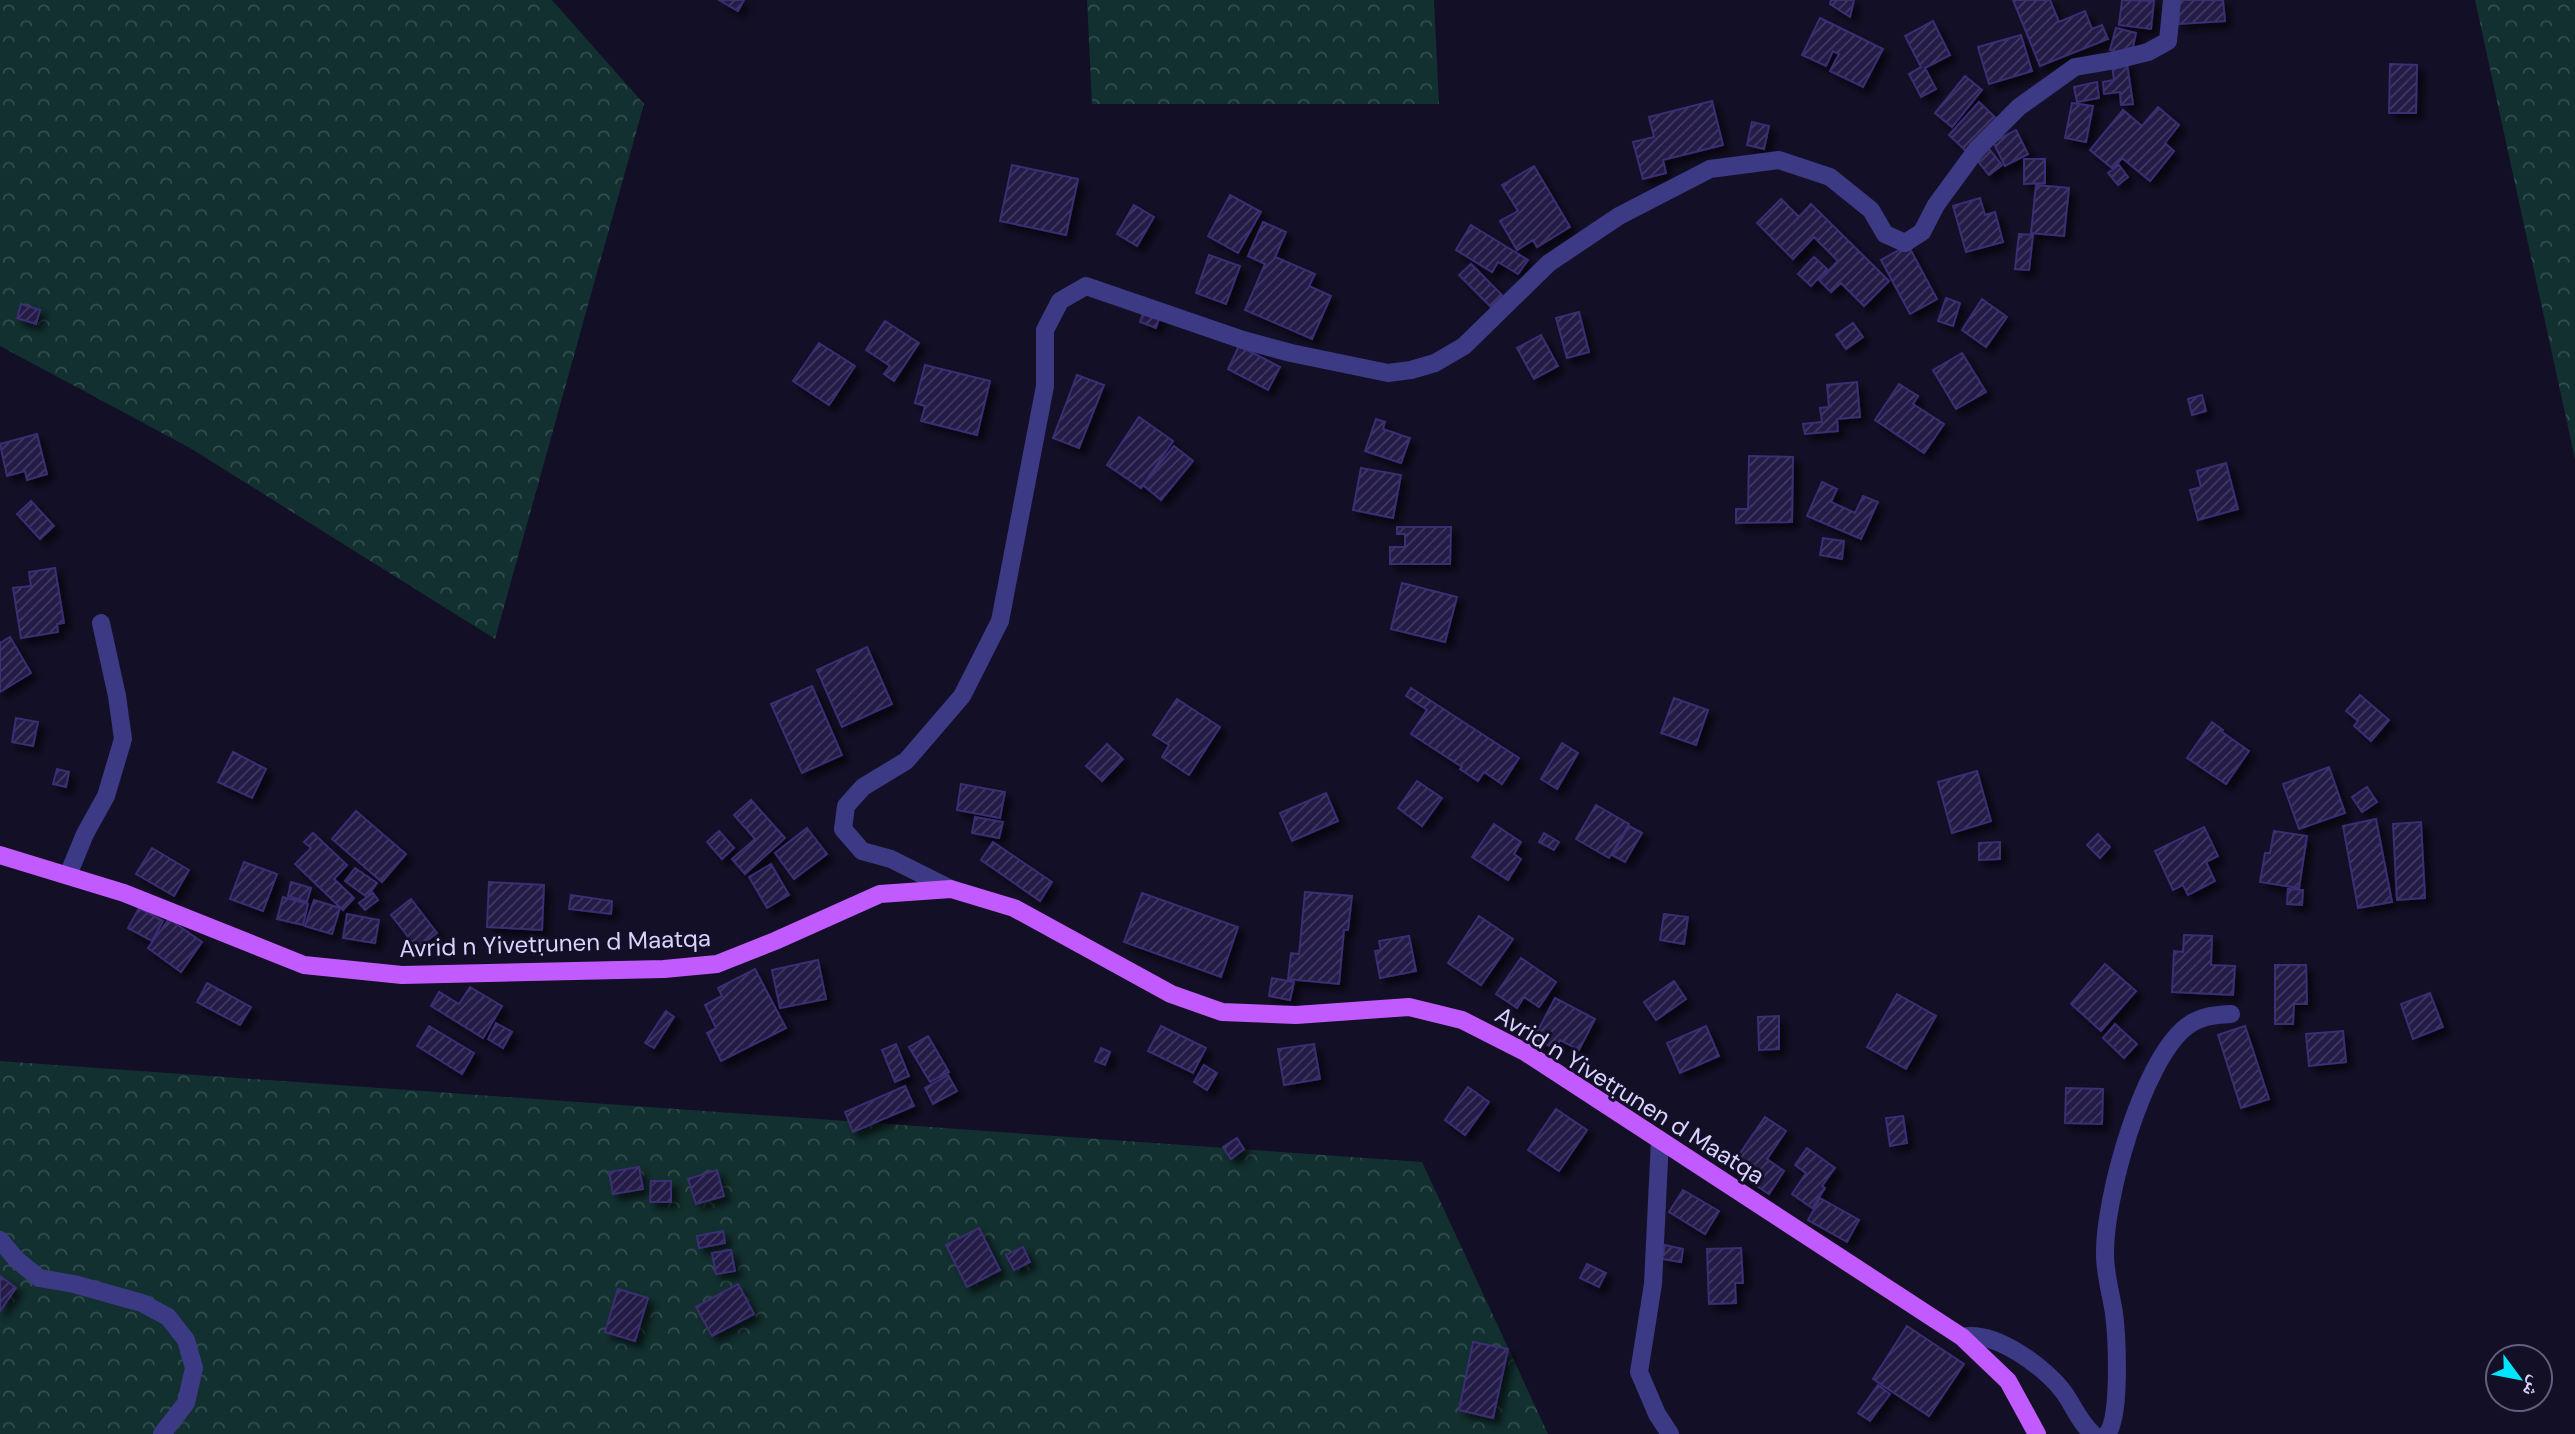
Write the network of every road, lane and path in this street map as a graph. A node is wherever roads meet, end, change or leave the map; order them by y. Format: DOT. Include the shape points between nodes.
graph roads {
  1 [pos="2172,0"];
  2 [pos="101,624"];
  3 [pos="0,855"];
  4 [pos="68,875"];
  5 [pos="951,889"];
  6 [pos="2231,1014"];
  7 [pos="1660,1140"];
  8 [pos="0,1240"];
  9 [pos="1962,1337"];
  10 [pos="162,1434"];
  11 [pos="1670,1434"];
  12 [pos="2037,1434"];
  13 [pos="2093,1434"];
  14 [pos="2107,1434"];
  1 -- 5 [label="street" via="2168,41 2148,52 2075,66 2019,107 1978,149 1922,232 1905,243 1885,234 1871,210 1830,177 1779,160 1710,169 1619,216 1549,263 1464,346 1435,363 1388,373 1243,340 1086,286 1060,302 1045,330 1045,386 1000,621 962,696 906,761 863,787 846,806 843,829 862,850"];
  2 -- 4 [label="street" via="123,739 106,796"];
  3 -- 4 [label="main road, Avrid n Yivetṛunen d Maatqa"];
  4 -- 5 [label="main road, Avrid n Yivetṛunen d Maatqa" via="124,892 304,965 402,975 717,964 880,894"];
  5 -- 7 [label="main road, Avrid n Yivetṛunen d Maatqa" via="1014,908 1171,994 1222,1012 1296,1015 1409,1007 1462,1020 1525,1052"];
  6 -- 14 [label="street" via="2206,1016 2168,1045 2136,1111 2109,1200 2105,1256 2117,1366 2114,1418"];
  7 -- 9 [label="main road, Avrid n Yivetṛunen d Maatqa"];
  7 -- 11 [label="street" via="1653,1284 1639,1372"];
  8 -- 10 [label="street" via="38,1278 142,1303 168,1317 186,1340 194,1368 186,1403"];
  9 -- 12 [label="main road, Avrid n Yivetṛunen d Maatqa" via="2008,1381"];
  9 -- 13 [label="street" via="1996,1342 2032,1362 2063,1392"];
}
